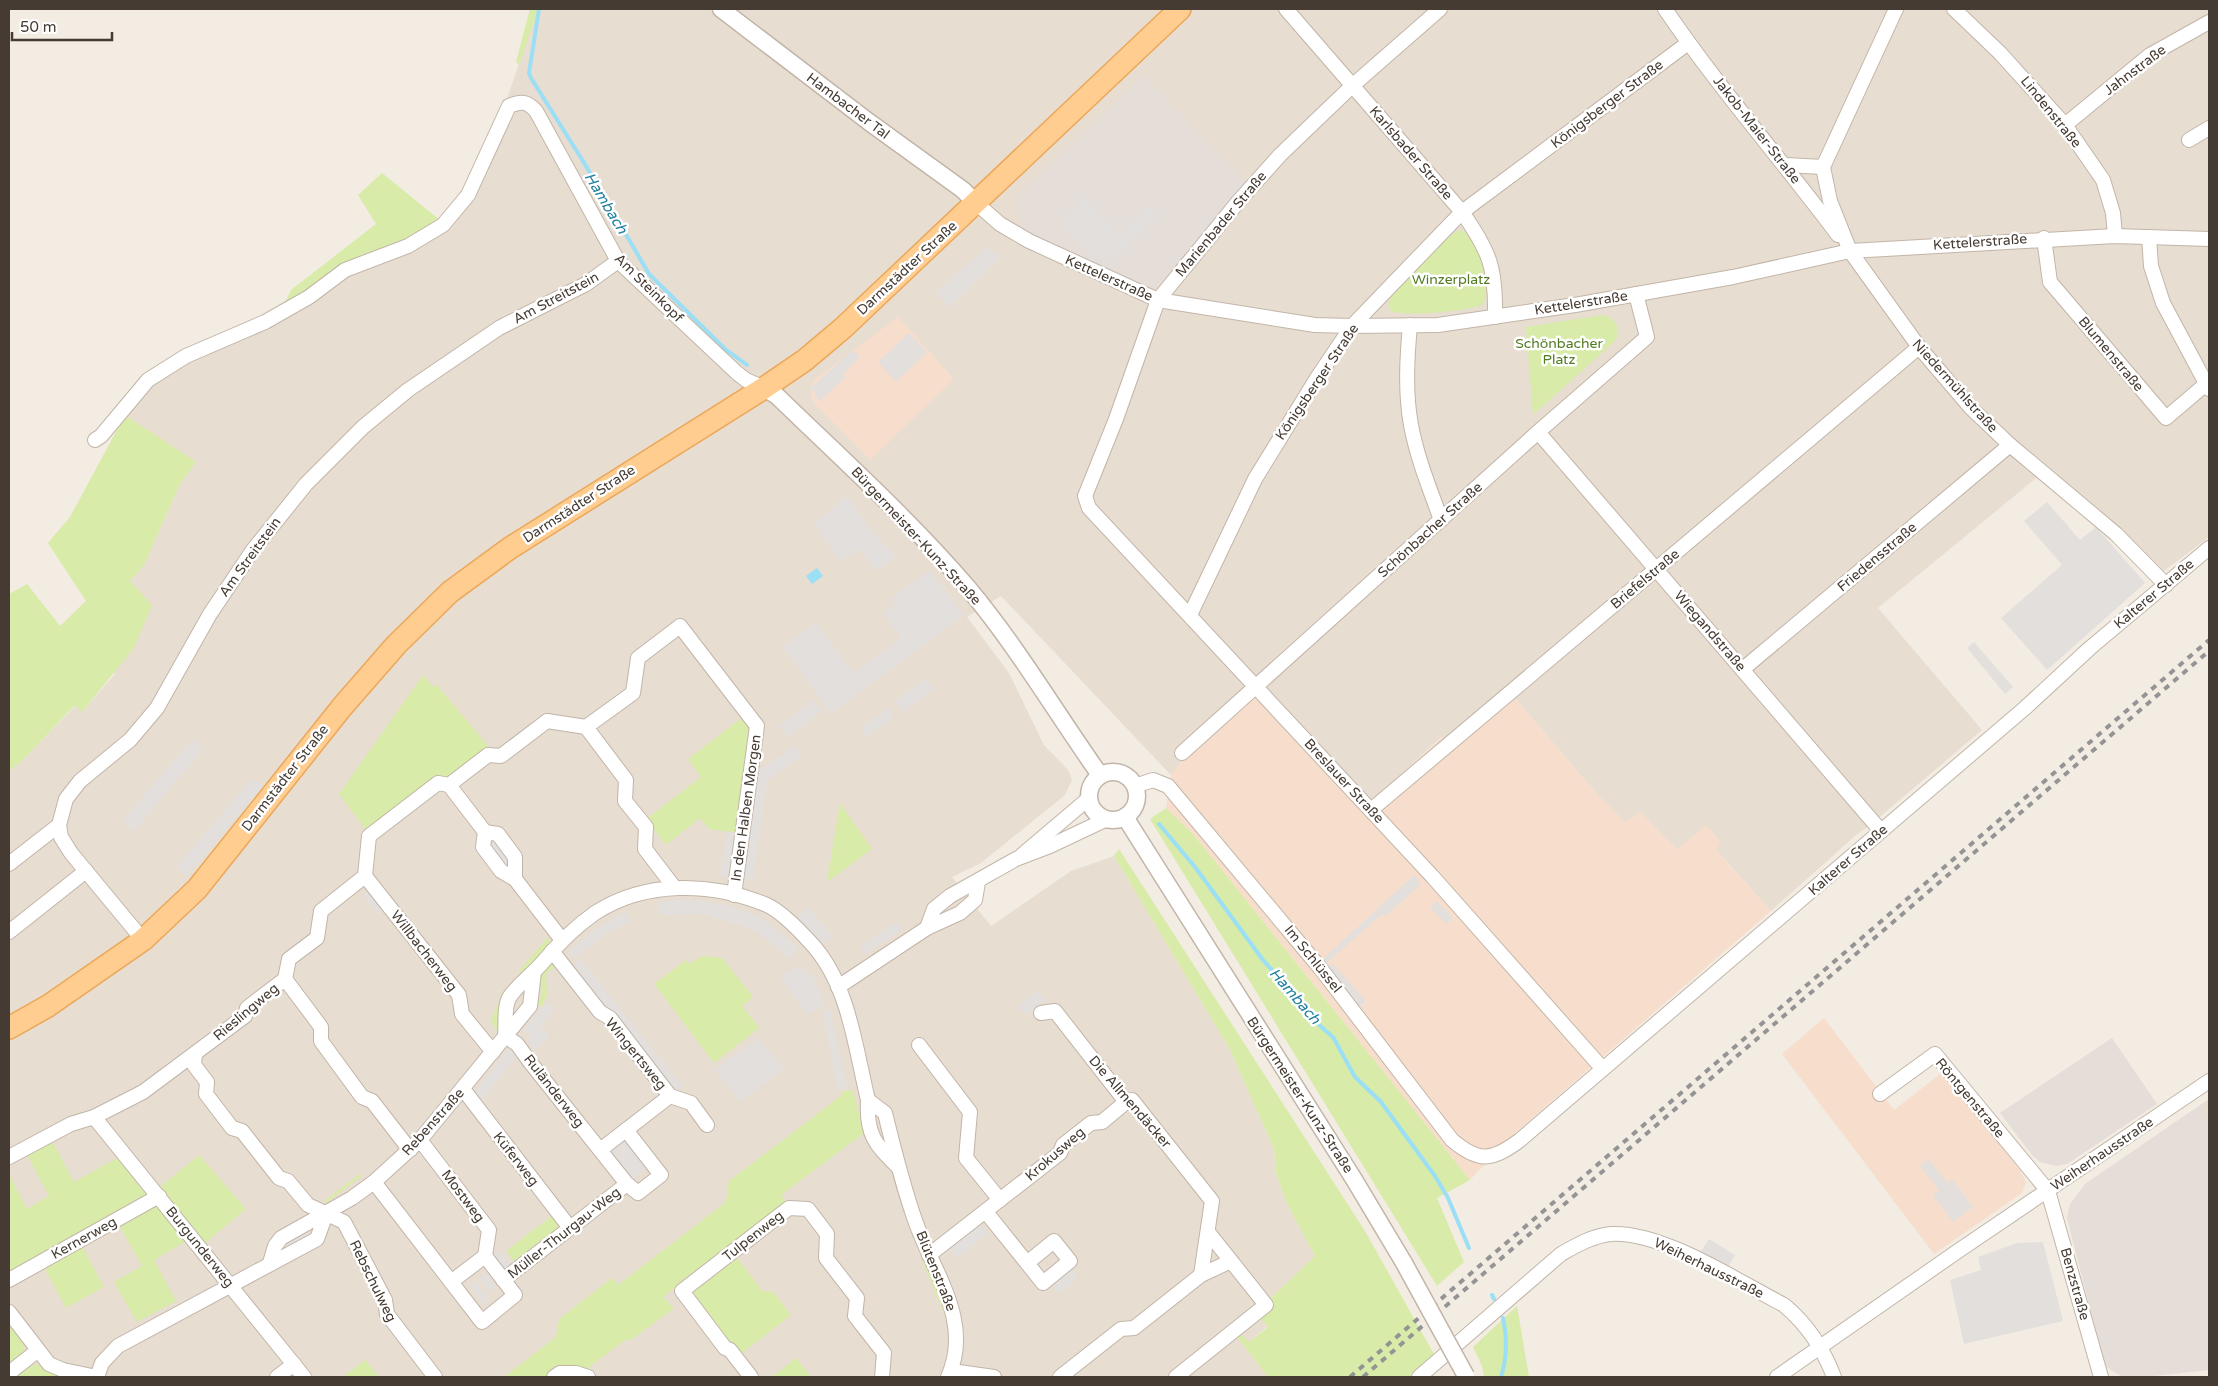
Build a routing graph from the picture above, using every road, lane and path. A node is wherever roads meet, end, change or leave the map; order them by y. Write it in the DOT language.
graph roads {
  1 [pos="722,9"];
  2 [pos="1180,9"];
  3 [pos="1286,9"];
  4 [pos="1440,9"];
  5 [pos="1665,9"];
  6 [pos="1896,9"];
  7 [pos="1954,9"];
  8 [pos="2209,22"];
  9 [pos="1688,43"];
  10 [pos="1352,86"];
  11 [pos="2065,125"];
  12 [pos="2209,128"];
  13 [pos="2189,140"];
  14 [pos="1786,165"];
  15 [pos="1823,167"];
  16 [pos="976,203"];
  17 [pos="1462,212"];
  18 [pos="2115,236"];
  19 [pos="2149,237"];
  20 [pos="2044,238"];
  21 [pos="2209,239"];
  22 [pos="1850,251"];
  23 [pos="618,261"];
  24 [pos="1636,294"];
  25 [pos="1158,300"];
  26 [pos="1495,317"];
  27 [pos="1410,325"];
  28 [pos="1352,326"];
  29 [pos="1919,347"];
  30 [pos="2208,387"];
  31 [pos="764,388"];
  32 [pos="1538,432"];
  33 [pos="94,440"];
  34 [pos="2010,445"];
  35 [pos="1085,496"];
  36 [pos="1441,520"];
  37 [pos="2209,548"];
  38 [pos="1656,569"];
  39 [pos="2166,584"];
  40 [pos="1190,615"];
  41 [pos="1743,669"];
  42 [pos="1256,686"];
  43 [pos="586,727"];
  44 [pos="1182,753"];
  45 [pos="1100,775"];
  46 [pos="450,785"];
  47 [pos="1135,786"];
  48 [pos="1088,799"];
  49 [pos="1371,810"];
  50 [pos="1125,817"];
  51 [pos="1106,820"];
  52 [pos="60,825"];
  53 [pos="485,832"];
  54 [pos="1881,832"];
  55 [pos="1016,859"];
  56 [pos="9,864"];
  57 [pos="86,871"];
  58 [pos="365,876"];
  59 [pos="515,879"];
  60 [pos="978,882"];
  61 [pos="674,887"];
  62 [pos="734,895"];
  63 [pos="927,928"];
  64 [pos="9,932"];
  65 [pos="143,940"];
  66 [pos="562,940"];
  67 [pos="552,951"];
  68 [pos="534,972"];
  69 [pos="286,979"];
  70 [pos="838,987"];
  71 [pos="1041,1013"];
  72 [pos="9,1028"];
  73 [pos="505,1036"];
  74 [pos="919,1045"];
  75 [pos="493,1052"];
  76 [pos="195,1054"];
  77 [pos="1602,1068"];
  78 [pos="2209,1081"];
  79 [pos="463,1089"];
  80 [pos="1880,1094"];
  81 [pos="670,1096"];
  82 [pos="1126,1102"];
  83 [pos="94,1117"];
  84 [pos="707,1125"];
  85 [pos="626,1130"];
  86 [pos="420,1140"];
  87 [pos="410,1150"];
  88 [pos="600,1150"];
  89 [pos="9,1157"];
  90 [pos="1480,1157"];
  91 [pos="374,1182"];
  92 [pos="627,1184"];
  93 [pos="2048,1191"];
  94 [pos="159,1196"];
  95 [pos="1000,1200"];
  96 [pos="986,1212"];
  97 [pos="326,1214"];
  98 [pos="570,1228"];
  99 [pos="1208,1232"];
  100 [pos="929,1255"];
  101 [pos="485,1256"];
  102 [pos="1231,1261"];
  103 [pos="1027,1263"];
  104 [pos="1201,1275"];
  105 [pos="9,1280"];
  106 [pos="503,1280"];
  107 [pos="451,1282"];
  108 [pos="231,1285"];
  109 [pos="9,1312"];
  110 [pos="1820,1345"];
  111 [pos="37,1351"];
  112 [pos="294,1364"];
  113 [pos="9,1372"];
  114 [pos="949,1374"];
  115 [pos="97,1377"];
  116 [pos="278,1377"];
  117 [pos="304,1377"];
  118 [pos="434,1377"];
  119 [pos="554,1377"];
  120 [pos="588,1377"];
  121 [pos="750,1377"];
  122 [pos="882,1377"];
  123 [pos="994,1377"];
  124 [pos="1060,1377"];
  125 [pos="1176,1377"];
  126 [pos="1419,1377"];
  127 [pos="1466,1377"];
  128 [pos="1777,1377"];
  129 [pos="1834,1377"];
  130 [pos="2101,1377"];
  1 -- 16 [label="street, Hambacher Tal"];
  2 -- 16 [label="main road, Darmstädter Straße"];
  3 -- 10 [label="street, Karlsbader Straße"];
  4 -- 10 [label="street, Marienbader Straße"];
  5 -- 9 [label="street, Jakob-Maier-Straße"];
  6 -- 15 [label="street"];
  7 -- 11 [label="street, Lindenstraße"];
  8 -- 11 [label="street, Jahnstraße"];
  9 -- 14 [label="street, Jakob-Maier-Straße"];
  9 -- 17 [label="street, Königsberger Straße"];
  10 -- 17 [label="street, Karlsbader Straße"];
  10 -- 25 [label="street, Marienbader Straße"];
  11 -- 18 [label="street, Lindenstraße"];
  12 -- 13 [label="street"];
  14 -- 15 [label="street"];
  14 -- 22 [label="street, Jakob-Maier-Straße"];
  15 -- 22 [label="street, Niedermühlstraße"];
  16 -- 25 [label="street, Kettelerstraße"];
  16 -- 31 [label="main road, Darmstädter Straße"];
  17 -- 26 [label="street, Karlsbader Straße"];
  17 -- 28 [label="street, Königsberger Straße"];
  18 -- 19 [label="street, Kettelerstraße"];
  18 -- 20 [label="street, Kettelerstraße"];
  19 -- 21 [label="street, Kettelerstraße"];
  19 -- 30 [label="street"];
  20 -- 22 [label="street, Kettelerstraße"];
  20 -- 30 [label="street, Blumenstraße"];
  22 -- 24 [label="street, Kettelerstraße"];
  22 -- 29 [label="street, Niedermühlstraße"];
  23 -- 31 [label="street, Am Steinkopf"];
  23 -- 33 [label="street, Am Steinkopf"];
  23 -- 52 [label="street, Am Streitstein"];
  24 -- 26 [label="street, Kettelerstraße"];
  24 -- 32 [label="street, Schönbacher Straße"];
  25 -- 28 [label="street, Kettelerstraße"];
  25 -- 35 [label="street, Marienbader Straße"];
  26 -- 27 [label="street, Kettelerstraße"];
  27 -- 28 [label="street, Kettelerstraße"];
  27 -- 36 [label="street"];
  28 -- 40 [label="street, Königsberger Straße"];
  29 -- 34 [label="street, Niedermühlstraße"];
  29 -- 38 [label="street, Briefelstraße"];
  31 -- 45 [label="street, Bürgermeister-Kunz-Straße"];
  31 -- 65 [label="main road, Darmstädter Straße"];
  32 -- 36 [label="street, Schönbacher Straße"];
  32 -- 38 [label="street, Wiegandstraße"];
  34 -- 39 [label="street, Niedermühlstraße"];
  34 -- 41 [label="street, Friedensstraße"];
  35 -- 40 [label="street, Breslauer Straße"];
  36 -- 42 [label="street, Schönbacher Straße"];
  37 -- 39 [label="street, Kalterer Straße"];
  38 -- 41 [label="street, Wiegandstraße"];
  38 -- 49 [label="street, Briefelstraße"];
  39 -- 54 [label="street, Kalterer Straße"];
  40 -- 42 [label="street, Breslauer Straße"];
  41 -- 54 [label="street, Wiegandstraße"];
  42 -- 44 [label="street, Schönbacher Straße"];
  42 -- 49 [label="street, Breslauer Straße"];
  43 -- 46 [label="street"];
  43 -- 61 [label="street"];
  43 -- 62 [label="street, In den Halben Morgen"];
  45 -- 47 [label="street"];
  45 -- 48 [label="street"];
  46 -- 53 [label="street"];
  46 -- 58 [label="street"];
  47 -- 50 [label="street"];
  47 -- 90 [label="street, Im Schlüssel"];
  48 -- 51 [label="street"];
  48 -- 55 [label="street"];
  49 -- 77 [label="street, Breslauer Straße"];
  50 -- 51 [label="street"];
  50 -- 127 [label="street, Bürgermeister-Kunz-Straße, bridge"];
  51 -- 55 [label="street"];
  52 -- 56 [label="street"];
  52 -- 57 [label="street"];
  53 -- 59 [label="street"];
  53 -- 59 [label="street"];
  54 -- 77 [label="street, Kalterer Straße"];
  55 -- 60 [label="street"];
  57 -- 64 [label="street"];
  57 -- 65 [label="street"];
  58 -- 69 [label="street, Rieslingweg"];
  58 -- 75 [label="street, Willbacherweg"];
  59 -- 66 [label="street"];
  60 -- 63 [label="street"];
  60 -- 63 [label="street"];
  61 -- 62 [label="street"];
  61 -- 66 [label="street"];
  62 -- 70 [label="street"];
  63 -- 70 [label="street"];
  65 -- 72 [label="main road, Darmstädter Straße"];
  66 -- 67 [label="street"];
  67 -- 68 [label="street"];
  67 -- 81 [label="street, Wingertsweg"];
  68 -- 73 [label="street, Rebenstraße"];
  68 -- 73 [label="street"];
  69 -- 76 [label="street, Rieslingweg"];
  69 -- 87 [label="street"];
  70 -- 100 [label="street, Blütenstraße"];
  71 -- 82 [label="street, Die Allmendäcker"];
  73 -- 75 [label="street, Rebenstraße"];
  73 -- 88 [label="street, Ruländerweg"];
  74 -- 95 [label="street"];
  75 -- 79 [label="street, Rebenstraße"];
  76 -- 83 [label="street, Rieslingweg"];
  76 -- 97 [label="street, Rebschulweg"];
  77 -- 90 [label="street, Kalterer Straße"];
  78 -- 93 [label="street, Weiherhausstraße"];
  79 -- 86 [label="street, Rebenstraße"];
  79 -- 98 [label="street, Küferweg"];
  80 -- 93 [label="street, Röntgenstraße"];
  81 -- 84 [label="street, Wingertsweg"];
  81 -- 85 [label="street"];
  82 -- 95 [label="street, Krokusweg"];
  82 -- 99 [label="street, Die Allmendäcker"];
  83 -- 89 [label="street, Rieslingweg"];
  83 -- 94 [label="street, Burgunderweg"];
  85 -- 88 [label="street"];
  85 -- 92 [label="street"];
  86 -- 87 [label="street, Rebenstraße"];
  86 -- 101 [label="street, Mostweg"];
  87 -- 91 [label="street, Rebenstraße"];
  88 -- 92 [label="street, Ruländerweg"];
  91 -- 97 [label="street, Rebenstraße"];
  91 -- 107 [label="street"];
  92 -- 98 [label="street, Müller-Thurgau-Weg"];
  93 -- 110 [label="street, Weiherhausstraße"];
  93 -- 130 [label="street, Benzstraße"];
  94 -- 105 [label="street, Kernerweg"];
  94 -- 108 [label="street, Burgunderweg"];
  95 -- 96 [label="street, Krokusweg"];
  96 -- 100 [label="street, Krokusweg"];
  96 -- 103 [label="street"];
  97 -- 108 [label="street, Rebenstraße"];
  97 -- 118 [label="street, Rebschulweg"];
  98 -- 106 [label="street, Müller-Thurgau-Weg"];
  99 -- 102 [label="street"];
  99 -- 104 [label="street"];
  100 -- 114 [label="street, Blütenstraße"];
  101 -- 106 [label="street"];
  101 -- 107 [label="street"];
  102 -- 104 [label="street"];
  102 -- 125 [label="street"];
  104 -- 124 [label="street"];
  106 -- 107 [label="street, Müller-Thurgau-Weg"];
  108 -- 112 [label="street, Burgunderweg"];
  108 -- 115 [label="street, Rebenstraße"];
  109 -- 111 [label="street"];
  110 -- 126 [label="street, Weiherhausstraße"];
  110 -- 128 [label="street, Weiherhausstraße"];
  110 -- 129 [label="street"];
  111 -- 113 [label="street"];
  111 -- 115 [label="street"];
  112 -- 116 [label="street"];
  112 -- 117 [label="street, Burgunderweg"];
  114 -- 123 [label="street"];
  119 -- 120 [label="street"];
  121 -- 122 [label="street, Tulpenweg"];
}
